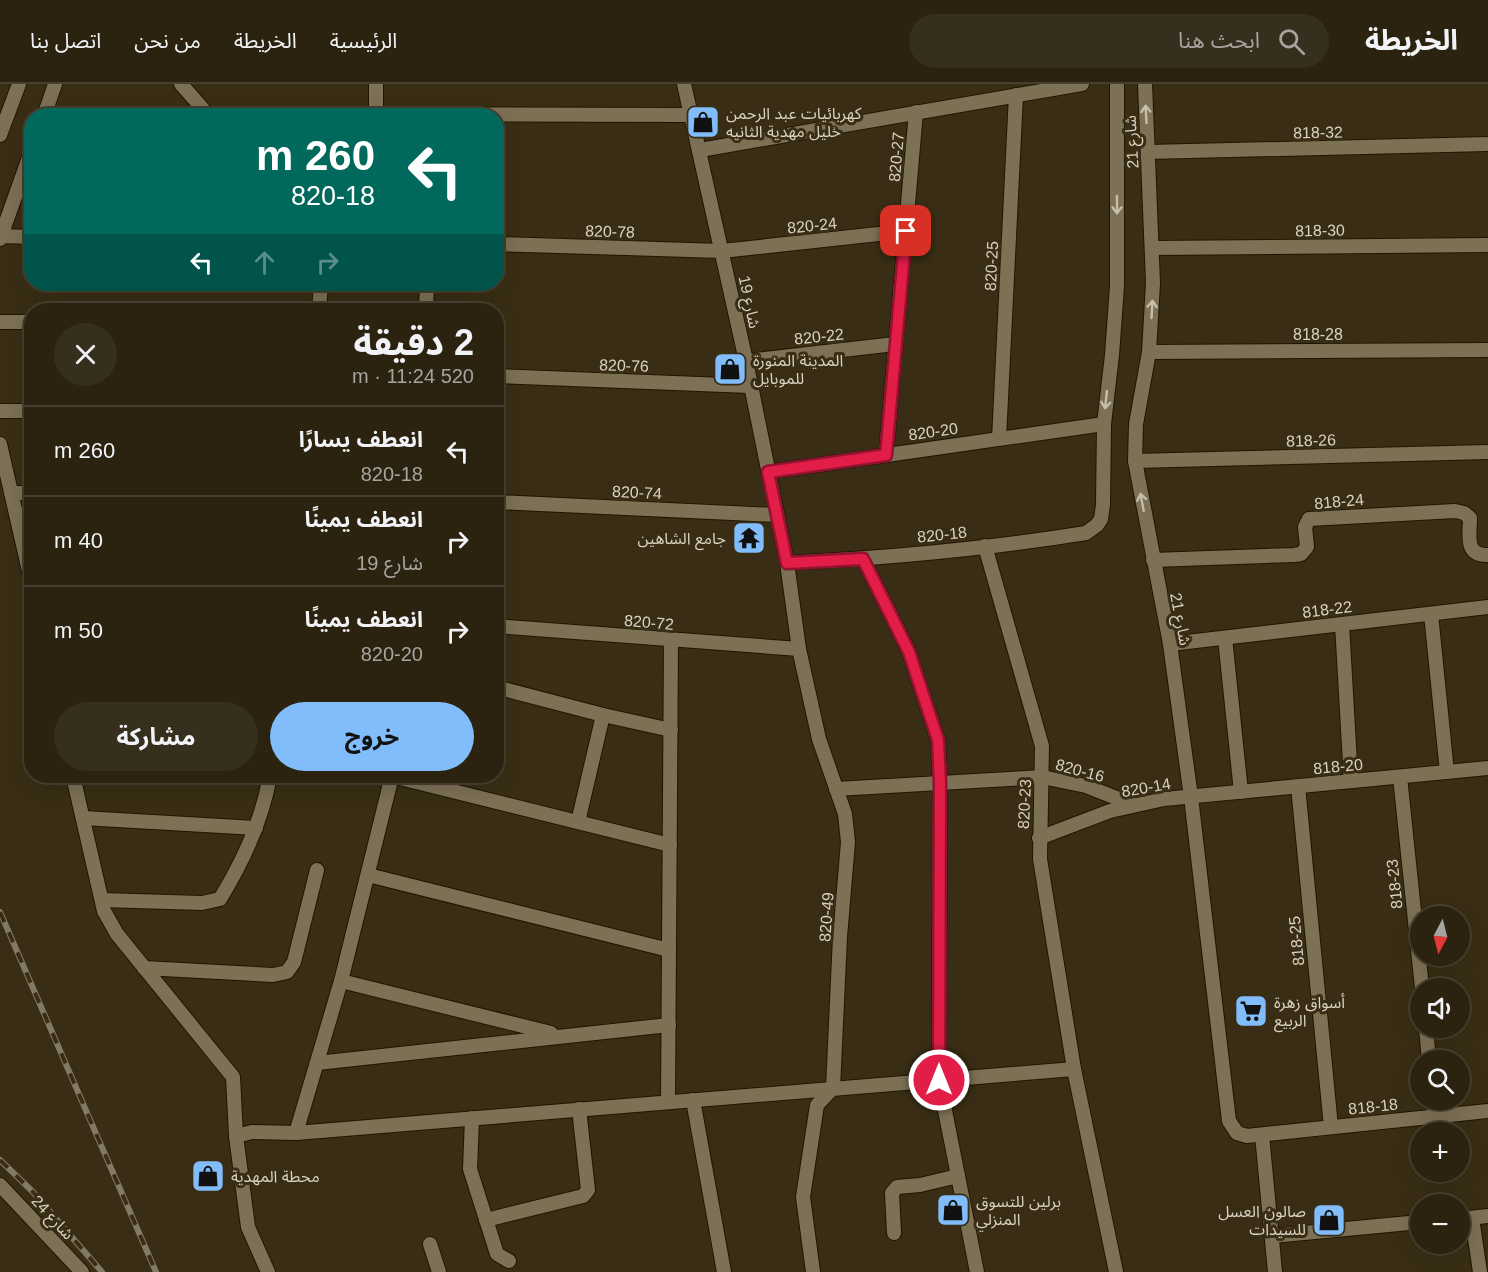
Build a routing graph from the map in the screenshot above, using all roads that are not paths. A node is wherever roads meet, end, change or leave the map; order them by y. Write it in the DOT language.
graph roads {
  1 [pos="19,84"];
  2 [pos="55,84"];
  3 [pos="182,84"];
  4 [pos="376,84"];
  5 [pos="684,84"];
  6 [pos="1082,84"];
  7 [pos="1117,84"];
  8 [pos="1145,84"];
  9 [pos="1016,95"];
  10 [pos="47,108"];
  11 [pos="203,108"];
  12 [pos="376,108"];
  13 [pos="916,112"];
  14 [pos="504,115"];
  15 [pos="690,115"];
  16 [pos="0,135"];
  17 [pos="1488,144"];
  18 [pos="700,150"];
  19 [pos="1148,152"];
  20 [pos="24,170"];
  21 [pos="906,231"];
  22 [pos="0,237"];
  23 [pos="24,237"];
  24 [pos="504,244"];
  25 [pos="1488,245"];
  26 [pos="1152,248"];
  27 [pos="722,251"];
  28 [pos="0,322"];
  29 [pos="24,322"];
  30 [pos="895,344"];
  31 [pos="1488,350"];
  32 [pos="1149,352"];
  33 [pos="746,361"];
  34 [pos="504,376"];
  35 [pos="750,386"];
  36 [pos="0,411"];
  37 [pos="24,411"];
  38 [pos="1104,424"];
  39 [pos="999,438"];
  40 [pos="0,444"];
  41 [pos="1488,452"];
  42 [pos="886,455"];
  43 [pos="1135,461"];
  44 [pos="768,472"];
  45 [pos="11,492"];
  46 [pos="24,493"];
  47 [pos="504,502"];
  48 [pos="776,515"];
  49 [pos="1097,525"];
  50 [pos="985,546"];
  51 [pos="24,548"];
  52 [pos="1488,555"];
  53 [pos="863,559"];
  54 [pos="1153,560"];
  55 [pos="787,563"];
  56 [pos="1488,607"];
  57 [pos="1431,614"];
  58 [pos="1342,624"];
  59 [pos="504,627"];
  60 [pos="1225,638"];
  61 [pos="671,640"];
  62 [pos="1170,644"];
  63 [pos="799,649"];
  64 [pos="504,689"];
  65 [pos="603,715"];
  66 [pos="671,730"];
  67 [pos="1488,768"];
  68 [pos="1447,772"];
  69 [pos="1042,777"];
  70 [pos="1400,777"];
  71 [pos="1351,782"];
  72 [pos="75,783"];
  73 [pos="269,783"];
  74 [pos="390,783"];
  75 [pos="420,783"];
  76 [pos="940,783"];
  77 [pos="1298,786"];
  78 [pos="836,789"];
  79 [pos="1241,792"];
  80 [pos="1191,797"];
  81 [pos="1134,805"];
  82 [pos="83,818"];
  83 [pos="578,822"];
  84 [pos="255,828"];
  85 [pos="1039,838"];
  86 [pos="670,845"];
  87 [pos="317,870"];
  88 [pos="368,875"];
  89 [pos="102,900"];
  90 [pos="669,950"];
  91 [pos="144,968"];
  92 [pos="1421,978"];
  93 [pos="341,981"];
  94 [pos="669,1025"];
  95 [pos="562,1035"];
  96 [pos="317,1063"];
  97 [pos="1074,1069"];
  98 [pos="939,1080"];
  99 [pos="833,1088"];
  100 [pos="693,1100"];
  101 [pos="668,1102"];
  102 [pos="579,1109"];
  103 [pos="1434,1110"];
  104 [pos="1488,1111"];
  105 [pos="1435,1116"];
  106 [pos="472,1118"];
  107 [pos="1331,1127"];
  108 [pos="296,1133"];
  109 [pos="1262,1135"];
  110 [pos="236,1136"];
  111 [pos="958,1176"];
  112 [pos="1,1187"];
  113 [pos="1488,1216"];
  114 [pos="1470,1218"];
  115 [pos="486,1220"];
  116 [pos="1410,1223"];
  117 [pos="894,1233"];
  118 [pos="1470,1235"];
  119 [pos="1272,1236"];
  120 [pos="430,1244"];
  121 [pos="509,1262"];
  122 [pos="76,1270"];
  123 [pos="267,1272"];
  124 [pos="439,1272"];
  125 [pos="724,1272"];
  126 [pos="813,1272"];
  127 [pos="977,1272"];
  128 [pos="1116,1272"];
  129 [pos="1275,1272"];
  130 [pos="1479,1272"];
  1 -- 16 [label="street"];
  2 -- 10 [label="street"];
  3 -- 11 [label="street"];
  4 -- 12 [label="street"];
  5 -- 15 [label="street, شارع 19"];
  6 -- 9 [label="street"];
  7 -- 38 [label="street, شارع 21, one-way"];
  19 -- 8 [label="street, شارع 21, one-way"];
  9 -- 13 [label="street"];
  9 -- 39 [label="street, 820-25"];
  13 -- 18 [label="street"];
  13 -- 21 [label="street, 820-27"];
  14 -- 15 [label="street"];
  15 -- 18 [label="street, شارع 19"];
  17 -- 19 [label="street, 818-32"];
  18 -- 27 [label="street, شارع 19"];
  19 -- 26 [label="street, شارع 21"];
  20 -- 22 [label="street"];
  21 -- 27 [label="street, 820-24"];
  21 -- 30 [label="street, 820-27"];
  22 -- 23 [label="street"];
  24 -- 27 [label="street, 820-78"];
  25 -- 26 [label="street, 818-30"];
  32 -- 26 [label="street, شارع 21, one-way"];
  27 -- 33 [label="street, شارع 19"];
  28 -- 29 [label="street"];
  30 -- 33 [label="street, 820-22"];
  30 -- 42 [label="street, 820-27"];
  31 -- 32 [label="street, 818-28"];
  32 -- 43 [label="street, شارع 21"];
  33 -- 35 [label="street, شارع 19"];
  34 -- 35 [label="street, 820-76"];
  35 -- 44 [label="street, شارع 19"];
  36 -- 37 [label="street"];
  38 -- 39 [label="street, 820-20"];
  38 -- 49 [label="street, شارع 21"];
  39 -- 42 [label="street, 820-20"];
  40 -- 45 [label="street"];
  41 -- 43 [label="street, 818-26"];
  42 -- 44 [label="street, 820-20"];
  54 -- 43 [label="street, شارع 21, one-way"];
  44 -- 48 [label="street, شارع 19"];
  45 -- 46 [label="street"];
  45 -- 51 [label="street"];
  47 -- 48 [label="street, 820-74"];
  48 -- 55 [label="street, شارع 19"];
  49 -- 50 [label="street, 820-18"];
  50 -- 53 [label="street, 820-18"];
  50 -- 69 [label="street, 820-23"];
  52 -- 54 [label="street, 818-24"];
  53 -- 55 [label="street, 820-18"];
  53 -- 76 [label="street"];
  54 -- 62 [label="street, شارع 21"];
  55 -- 63 [label="street, 820-49"];
  56 -- 57 [label="street, 818-22"];
  57 -- 58 [label="street, 818-22"];
  57 -- 68 [label="street"];
  58 -- 60 [label="street, 818-22"];
  58 -- 71 [label="street"];
  59 -- 61 [label="street, 820-72"];
  60 -- 62 [label="street, 818-22"];
  60 -- 79 [label="street"];
  61 -- 63 [label="street, 820-72"];
  61 -- 66 [label="street"];
  62 -- 80 [label="street, شارع 21"];
  63 -- 78 [label="street, 820-49"];
  64 -- 65 [label="street"];
  65 -- 66 [label="street"];
  65 -- 83 [label="street"];
  66 -- 86 [label="street"];
  67 -- 68 [label="street, 818-20"];
  68 -- 70 [label="street, 818-20"];
  69 -- 76 [label="street, 820-16"];
  69 -- 81 [label="street, 820-16"];
  69 -- 85 [label="street, 820-23"];
  70 -- 71 [label="street, 818-20"];
  70 -- 92 [label="street, 818-23"];
  71 -- 77 [label="street, 818-20"];
  72 -- 82 [label="street"];
  73 -- 84 [label="street"];
  74 -- 88 [label="street"];
  75 -- 83 [label="street"];
  76 -- 78 [label="street, 820-16"];
  76 -- 98 [label="street"];
  77 -- 79 [label="street, 818-20"];
  77 -- 107 [label="street, 818-25"];
  78 -- 99 [label="street, 820-49"];
  79 -- 80 [label="street, 818-20"];
  80 -- 81 [label="street, 820-14"];
  80 -- 109 [label="street, شارع 21"];
  81 -- 85 [label="street, 820-14"];
  82 -- 84 [label="street"];
  82 -- 89 [label="street"];
  83 -- 86 [label="street"];
  84 -- 89 [label="street"];
  85 -- 97 [label="street, 820-23"];
  86 -- 90 [label="street"];
  87 -- 91 [label="street"];
  88 -- 90 [label="street"];
  88 -- 93 [label="street"];
  89 -- 91 [label="street"];
  90 -- 94 [label="street"];
  91 -- 110 [label="street"];
  93 -- 95 [label="street"];
  93 -- 96 [label="street"];
  94 -- 95 [label="street"];
  94 -- 101 [label="street"];
  95 -- 96 [label="street"];
  96 -- 108 [label="street"];
  97 -- 98 [label="street"];
  97 -- 128 [label="street, 820-23"];
  98 -- 99 [label="street"];
  98 -- 111 [label="street"];
  99 -- 100 [label="street"];
  99 -- 126 [label="street"];
  100 -- 101 [label="street"];
  100 -- 125 [label="street"];
  101 -- 102 [label="street"];
  102 -- 106 [label="street"];
  102 -- 115 [label="street"];
  103 -- 105 [label="street"];
  104 -- 105 [label="street, 818-18"];
  105 -- 107 [label="street, 818-18"];
  106 -- 108 [label="street"];
  106 -- 115 [label="street"];
  107 -- 109 [label="street, 818-18"];
  108 -- 110 [label="street"];
  109 -- 119 [label="street"];
  110 -- 123 [label="street"];
  111 -- 117 [label="street"];
  111 -- 127 [label="street"];
  112 -- 122 [label="street, شارع 24"];
  113 -- 114 [label="street"];
  115 -- 121 [label="street"];
  116 -- 119 [label="street"];
  118 -- 130 [label="street"];
  119 -- 129 [label="street"];
  120 -- 124 [label="street"];
}
